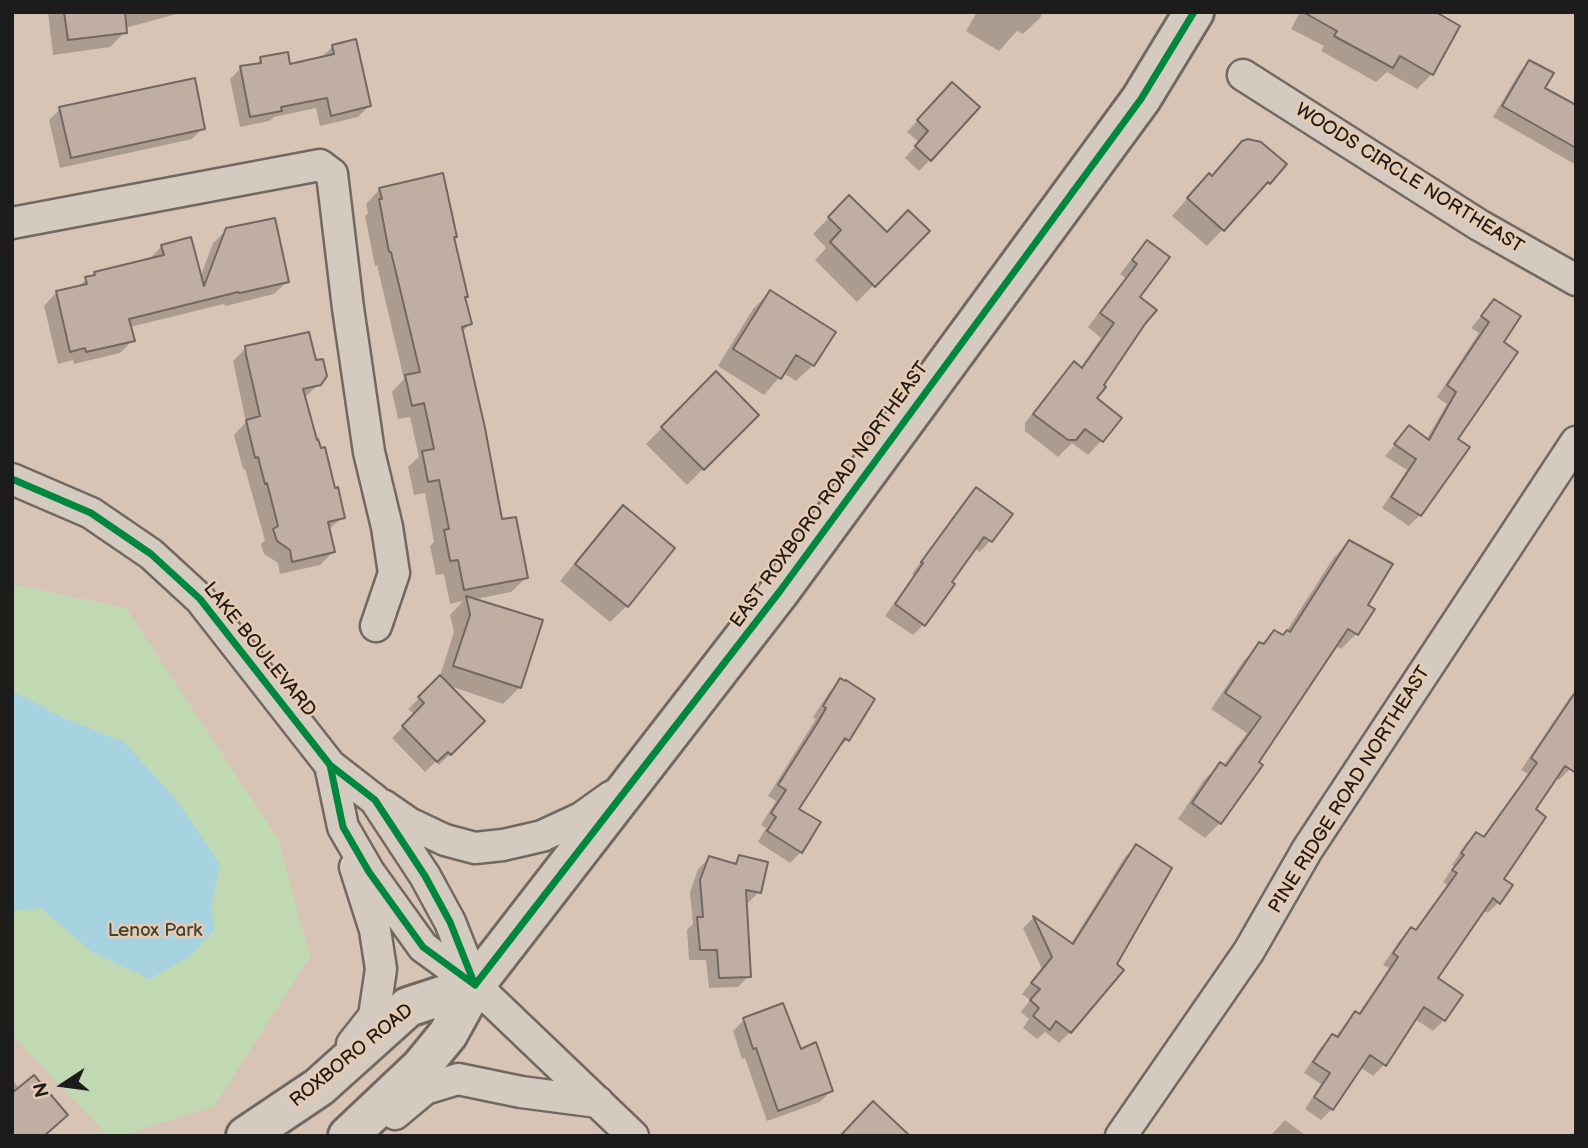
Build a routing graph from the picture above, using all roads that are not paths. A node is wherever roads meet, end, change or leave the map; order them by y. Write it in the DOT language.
graph roads {
  1 [pos="1194,12"];
  2 [pos="1243,75"];
  3 [pos="12,223"];
  4 [pos="1576,280"];
  5 [pos="1576,442"];
  6 [pos="12,479"];
  7 [pos="376,626"];
  8 [pos="330,765"];
  9 [pos="632,781"];
  10 [pos="376,800"];
  11 [pos="343,827"];
  12 [pos="475,985"];
  13 [pos="319,1087"];
  14 [pos="598,1102"];
  15 [pos="350,1134"];
  16 [pos="246,1136"];
  17 [pos="633,1136"];
  18 [pos="1121,1136"];
  1 -- 9 [label="main road, EAST ROXBORO ROAD NORTHEAST"];
  2 -- 4 [label="street, WOODS CIRCLE NORTHEAST"];
  3 -- 7 [label="street"];
  5 -- 18 [label="street, PINE RIDGE ROAD NORTHEAST"];
  6 -- 8 [label="street, LAKE BOULEVARD"];
  8 -- 10 [label="street, LAKE BOULEVARD"];
  8 -- 11 [label="street, LAKE BOULEVARD"];
  9 -- 10 [label="street, LAKE BOULEVARD"];
  9 -- 12 [label="main road, EAST ROXBORO ROAD NORTHEAST"];
  10 -- 12 [label="street, LAKE BOULEVARD"];
  11 -- 12 [label="street, LAKE BOULEVARD"];
  11 -- 13 [label="street, LAKE BOULEVARD"];
  12 -- 13 [label="main road, ROXBORO ROAD"];
  12 -- 14 [label="street"];
  12 -- 15 [label="main road"];
  13 -- 16 [label="main road, ROXBORO ROAD"];
  14 -- 15 [label="street"];
  14 -- 17 [label="street"];
}
